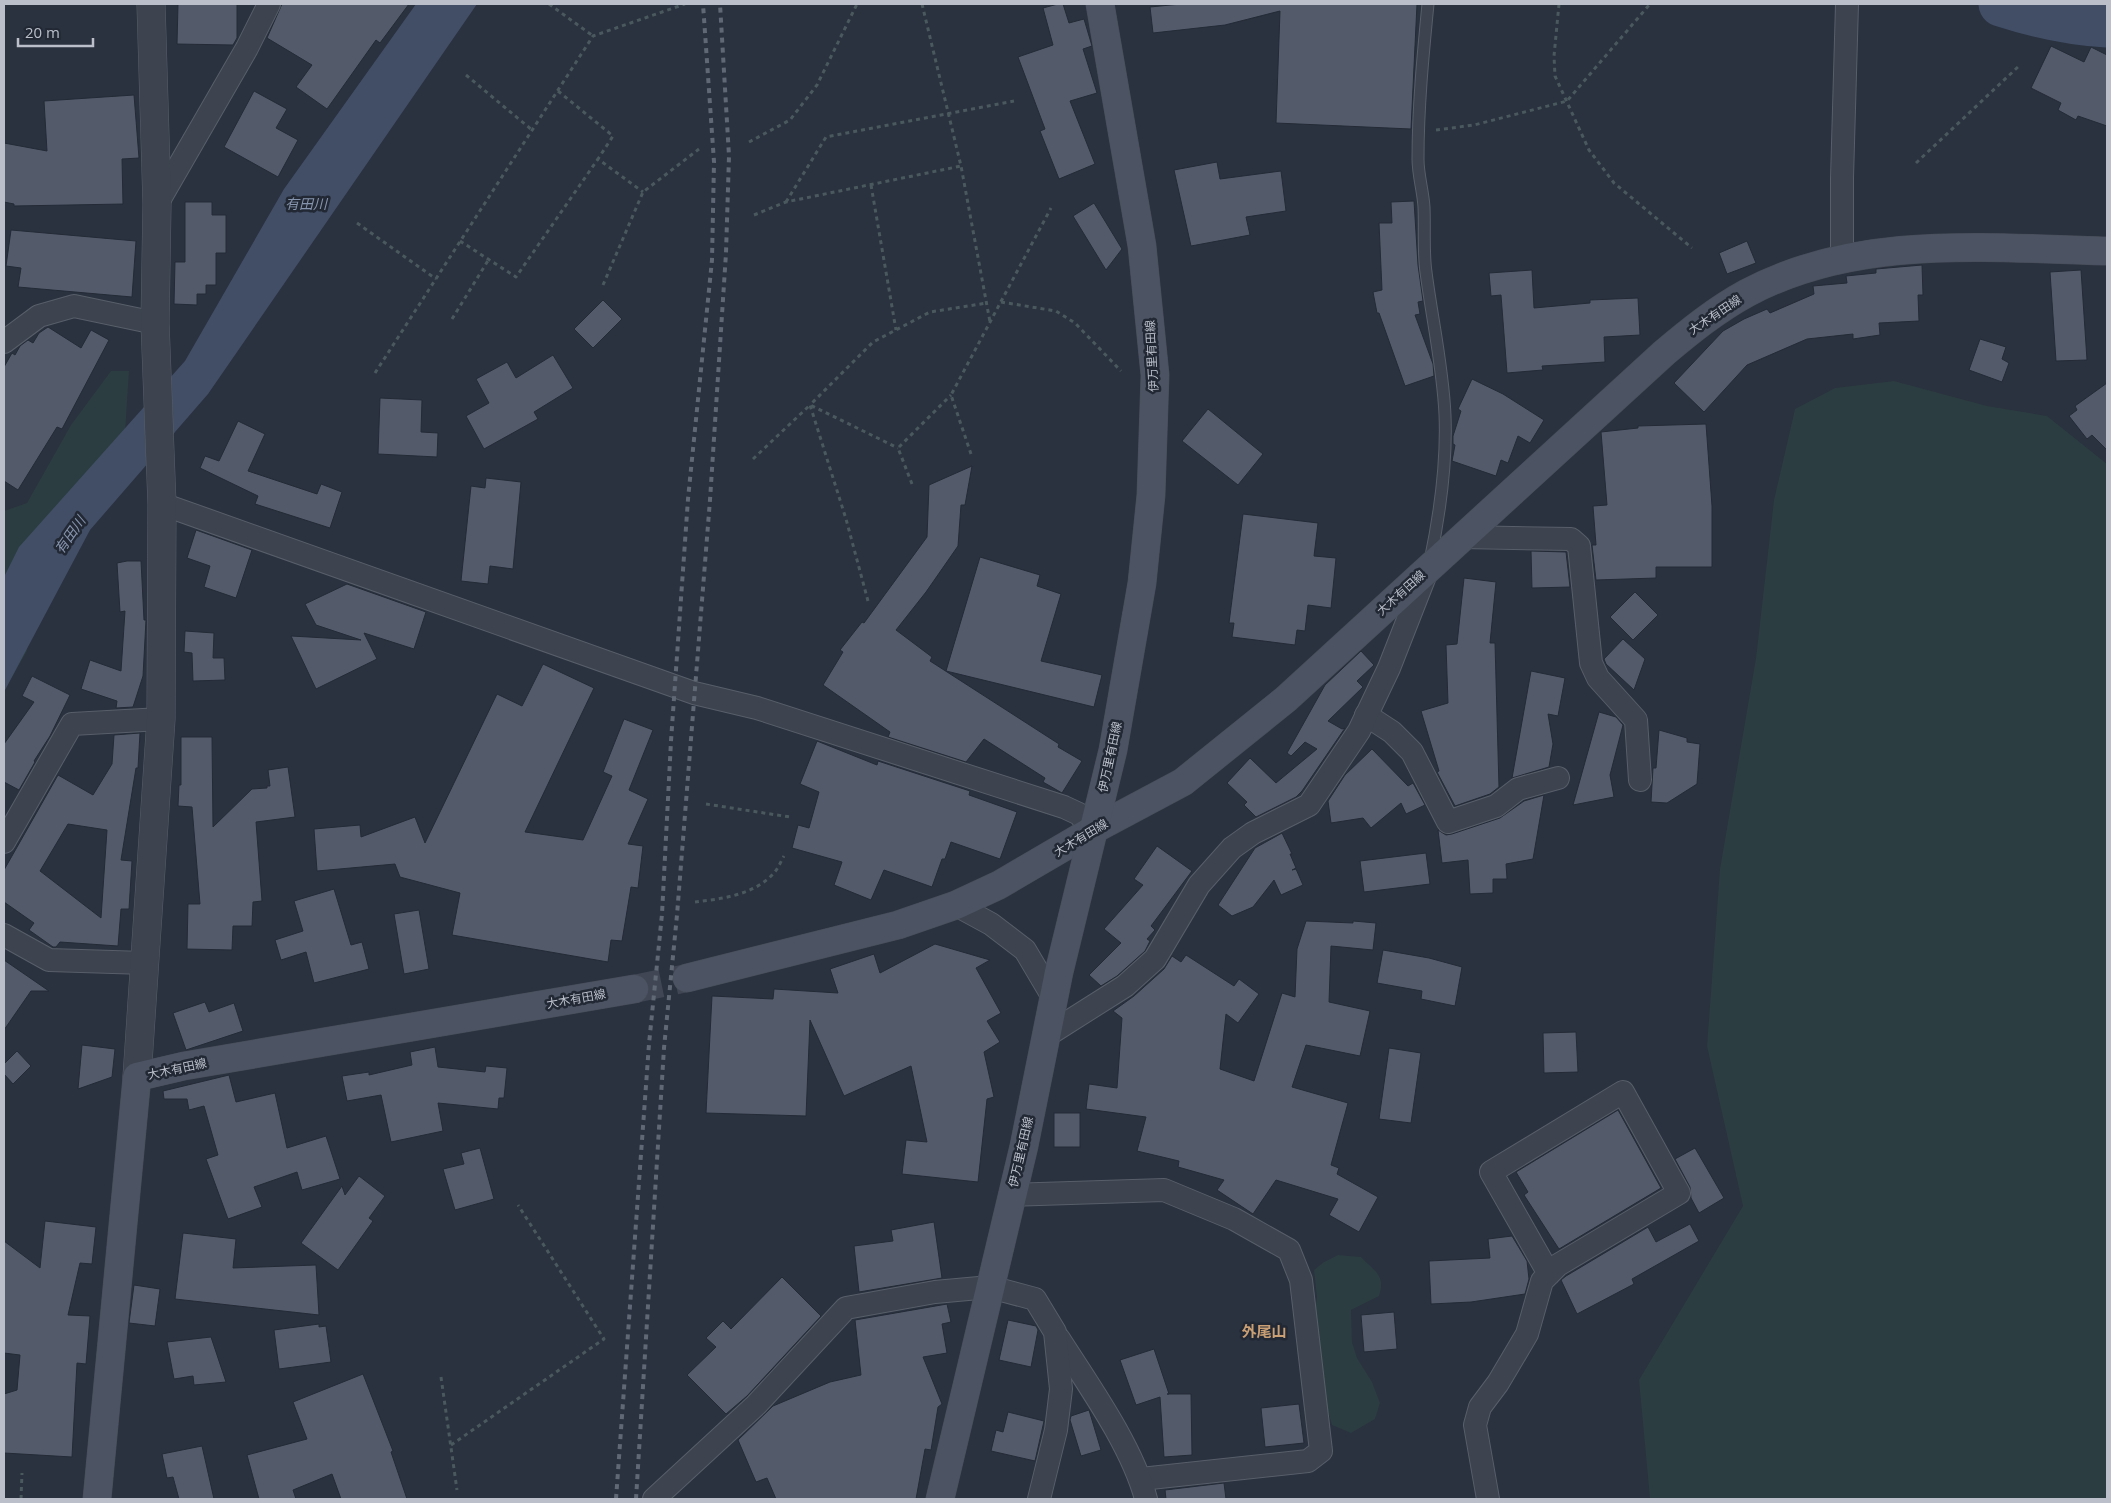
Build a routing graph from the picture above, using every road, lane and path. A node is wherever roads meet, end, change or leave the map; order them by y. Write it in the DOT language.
graph roads {
  1 [pos="151,4"];
  2 [pos="269,4"];
  3 [pos="549,4"];
  4 [pos="685,4"];
  5 [pos="856,4"];
  6 [pos="922,4"];
  7 [pos="1100,4"];
  8 [pos="1428,4"];
  9 [pos="1559,4"];
  10 [pos="1650,4"];
  11 [pos="1847,4"];
  12 [pos="593,36"];
  13 [pos="2020,65"];
  14 [pos="466,75"];
  15 [pos="558,91"];
  16 [pos="1567,101"];
  17 [pos="1014,102"];
  18 [pos="949,114"];
  19 [pos="532,130"];
  20 [pos="1430,131"];
  21 [pos="749,142"];
  22 [pos="699,148"];
  23 [pos="598,159"];
  24 [pos="1916,163"];
  25 [pos="961,166"];
  26 [pos="871,185"];
  27 [pos="643,192"];
  28 [pos="786,202"];
  29 [pos="157,204"];
  30 [pos="1051,208"];
  31 [pos="754,215"];
  32 [pos="357,223"];
  33 [pos="460,241"];
  34 [pos="1692,248"];
  35 [pos="2107,251"];
  36 [pos="1842,258"];
  37 [pos="489,259"];
  38 [pos="436,279"];
  39 [pos="604,284"];
  40 [pos="1001,302"];
  41 [pos="987,303"];
  42 [pos="452,319"];
  43 [pos="990,322"];
  44 [pos="156,323"];
  45 [pos="896,330"];
  46 [pos="4,342"];
  47 [pos="1121,372"];
  48 [pos="375,373"];
  49 [pos="951,396"];
  50 [pos="810,405"];
  51 [pos="898,448"];
  52 [pos="971,454"];
  53 [pos="753,459"];
  54 [pos="912,484"];
  55 [pos="162,504"];
  56 [pos="1461,537"];
  57 [pos="1428,567"];
  58 [pos="868,602"];
  59 [pos="1366,715"];
  60 [pos="161,719"];
  61 [pos="1558,778"];
  62 [pos="1640,780"];
  63 [pos="706,804"];
  64 [pos="790,817"];
  65 [pos="1093,830"];
  66 [pos="4,842"];
  67 [pos="784,856"];
  68 [pos="695,902"];
  69 [pos="956,905"];
  70 [pos="4,935"];
  71 [pos="145,963"];
  72 [pos="687,978"];
  73 [pos="634,989"];
  74 [pos="1054,999"];
  75 [pos="1046,1036"];
  76 [pos="138,1077"];
  77 [pos="1012,1195"];
  78 [pos="518,1205"];
  79 [pos="1548,1274"];
  80 [pos="990,1287"];
  81 [pos="1055,1332"];
  82 [pos="441,1376"];
  83 [pos="451,1445"];
  84 [pos="22,1473"];
  85 [pos="1143,1489"];
  86 [pos="457,1490"];
  87 [pos="21,1499"];
  88 [pos="97,1499"];
  89 [pos="654,1499"];
  90 [pos="940,1499"];
  91 [pos="1039,1499"];
  92 [pos="1488,1499"];
  1 -- 29 [label="street"];
  2 -- 29 [label="street"];
  3 -- 12 [label="path"];
  4 -- 12 [label="path"];
  5 -- 21 [label="path"];
  6 -- 18 [label="path"];
  7 -- 65 [label="main road, 伊万里有田線"];
  8 -- 57 [label="lane"];
  9 -- 16 [label="path"];
  10 -- 16 [label="path"];
  11 -- 36 [label="street"];
  12 -- 15 [label="path"];
  13 -- 24 [label="path"];
  14 -- 19 [label="path"];
  15 -- 19 [label="path"];
  15 -- 23 [label="path"];
  16 -- 20 [label="path"];
  16 -- 34 [label="path"];
  17 -- 18 [label="path"];
  18 -- 25 [label="path"];
  18 -- 28 [label="path"];
  19 -- 33 [label="path"];
  22 -- 27 [label="path"];
  23 -- 27 [label="path"];
  23 -- 37 [label="path"];
  25 -- 26 [label="path"];
  25 -- 41 [label="path"];
  26 -- 28 [label="path"];
  26 -- 45 [label="path"];
  27 -- 39 [label="path"];
  28 -- 31 [label="path"];
  29 -- 44 [label="street"];
  30 -- 40 [label="path"];
  32 -- 38 [label="path"];
  33 -- 37 [label="path"];
  33 -- 38 [label="path"];
  35 -- 36 [label="main road, 大木有田線"];
  36 -- 56 [label="main road, 大木有田線"];
  37 -- 42 [label="path"];
  38 -- 48 [label="path"];
  40 -- 43 [label="path"];
  40 -- 47 [label="path"];
  41 -- 43 [label="path"];
  41 -- 45 [label="path"];
  43 -- 49 [label="path"];
  44 -- 46 [label="street"];
  44 -- 55 [label="street"];
  45 -- 50 [label="path"];
  49 -- 51 [label="path"];
  49 -- 52 [label="path"];
  50 -- 51 [label="path"];
  50 -- 53 [label="path"];
  50 -- 58 [label="path"];
  51 -- 54 [label="path"];
  55 -- 60 [label="street"];
  55 -- 65 [label="street"];
  56 -- 57 [label="main road, 大木有田線"];
  56 -- 62 [label="street"];
  57 -- 59 [label="street"];
  57 -- 65 [label="main road, 大木有田線"];
  59 -- 61 [label="street"];
  59 -- 75 [label="street"];
  60 -- 66 [label="street"];
  60 -- 71 [label="street"];
  63 -- 64 [label="path"];
  65 -- 69 [label="main road, 大木有田線"];
  65 -- 74 [label="main road, 伊万里有田線"];
  67 -- 68 [label="path"];
  69 -- 72 [label="main road, 大木有田線"];
  69 -- 74 [label="street"];
  70 -- 71 [label="street"];
  71 -- 76 [label="street"];
  73 -- 76 [label="main road, 大木有田線"];
  74 -- 75 [label="main road, 伊万里有田線"];
  75 -- 77 [label="main road, 伊万里有田線"];
  76 -- 88 [label="main road, 大木有田線"];
  77 -- 80 [label="main road, 伊万里有田線"];
  77 -- 85 [label="street"];
  78 -- 83 [label="path"];
  79 -- 79 [label="street"];
  79 -- 92 [label="street"];
  80 -- 81 [label="street"];
  80 -- 89 [label="street"];
  80 -- 90 [label="main road, 伊万里有田線"];
  81 -- 85 [label="street"];
  81 -- 91 [label="street"];
  82 -- 83 [label="path"];
  83 -- 86 [label="path"];
  84 -- 87 [label="path"];
}
